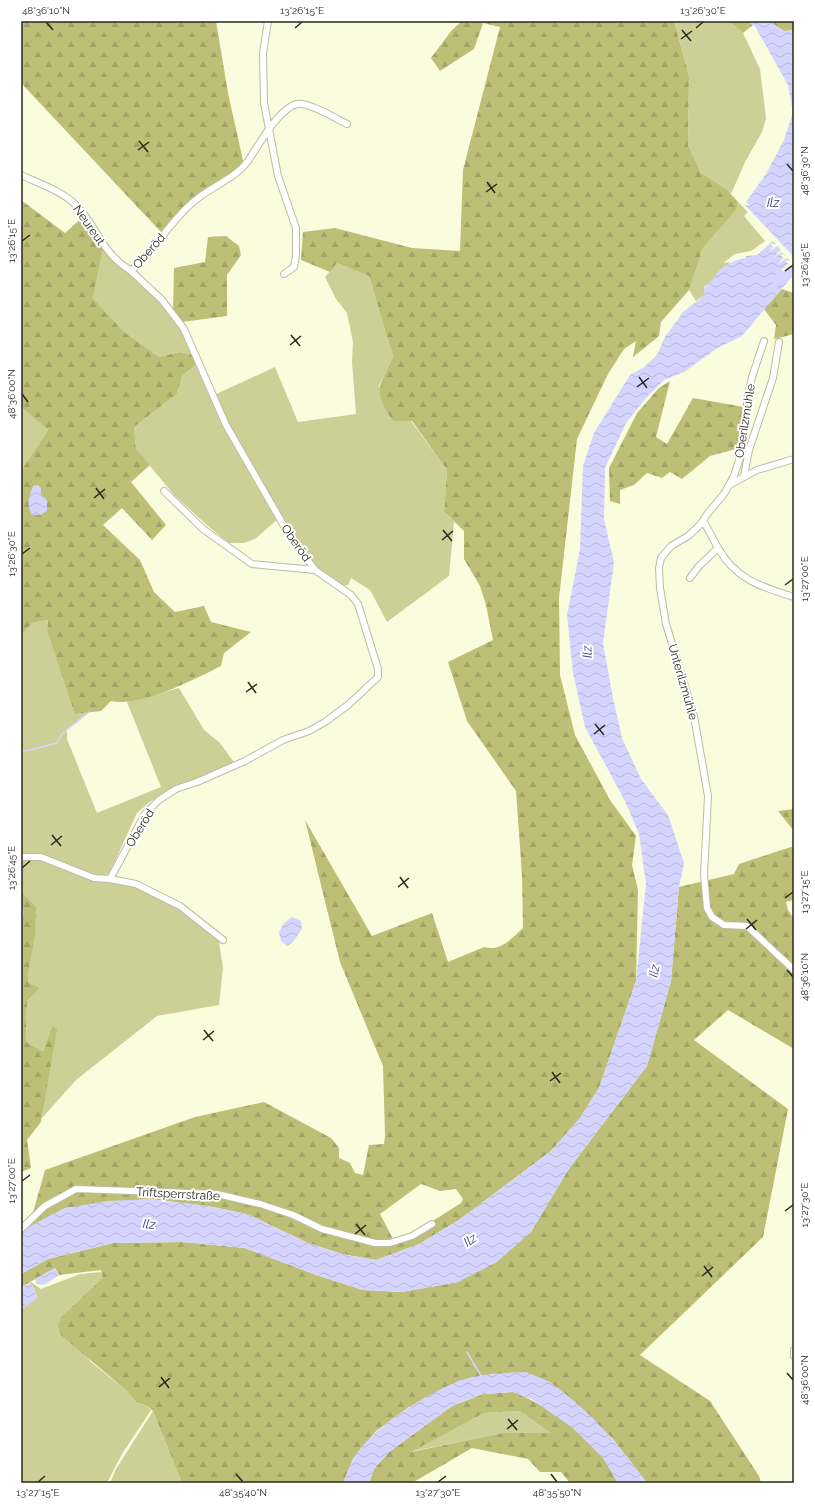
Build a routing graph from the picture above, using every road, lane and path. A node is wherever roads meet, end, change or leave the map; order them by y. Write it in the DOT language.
graph roads {
  1 [pos="268,21"];
  2 [pos="348,124"];
  3 [pos="270,126"];
  4 [pos="21,175"];
  5 [pos="131,271"];
  6 [pos="284,274"];
  7 [pos="764,341"];
  8 [pos="779,342"];
  9 [pos="794,459"];
  10 [pos="744,476"];
  11 [pos="729,485"];
  12 [pos="164,491"];
  13 [pos="703,521"];
  14 [pos="718,548"];
  15 [pos="315,570"];
  16 [pos="690,578"];
  17 [pos="794,597"];
  18 [pos="21,857"];
  19 [pos="110,879"];
  20 [pos="223,940"];
  21 [pos="794,970"];
  22 [pos="432,1224"];
  23 [pos="21,1230"];
  24 [pos="794,1350"];
  25 [pos="794,1356"];
  1 -- 3 [label="street"];
  2 -- 3 [label="street, Oberöd"];
  3 -- 5 [label="street, Oberöd"];
  3 -- 6 [label="street"];
  4 -- 5 [label="street, Neureut"];
  5 -- 15 [label="street, Oberöd"];
  7 -- 11 [label="street, Oberilzmühle"];
  8 -- 10 [label="street, Oberilzmühle"];
  9 -- 10 [label="street, Oberilzmühle"];
  10 -- 11 [label="street, Oberilzmühle"];
  11 -- 13 [label="street, Unterilzmühle"];
  12 -- 15 [label="street, Oberöd"];
  13 -- 14 [label="street"];
  13 -- 21 [label="street, Unterilzmühle"];
  14 -- 16 [label="street"];
  14 -- 17 [label="street"];
  15 -- 19 [label="street, Oberöd"];
  18 -- 19 [label="street"];
  19 -- 20 [label="street"];
  22 -- 23 [label="street, Triftsperrstraße"];
  24 -- 25 [label="street"];
}
